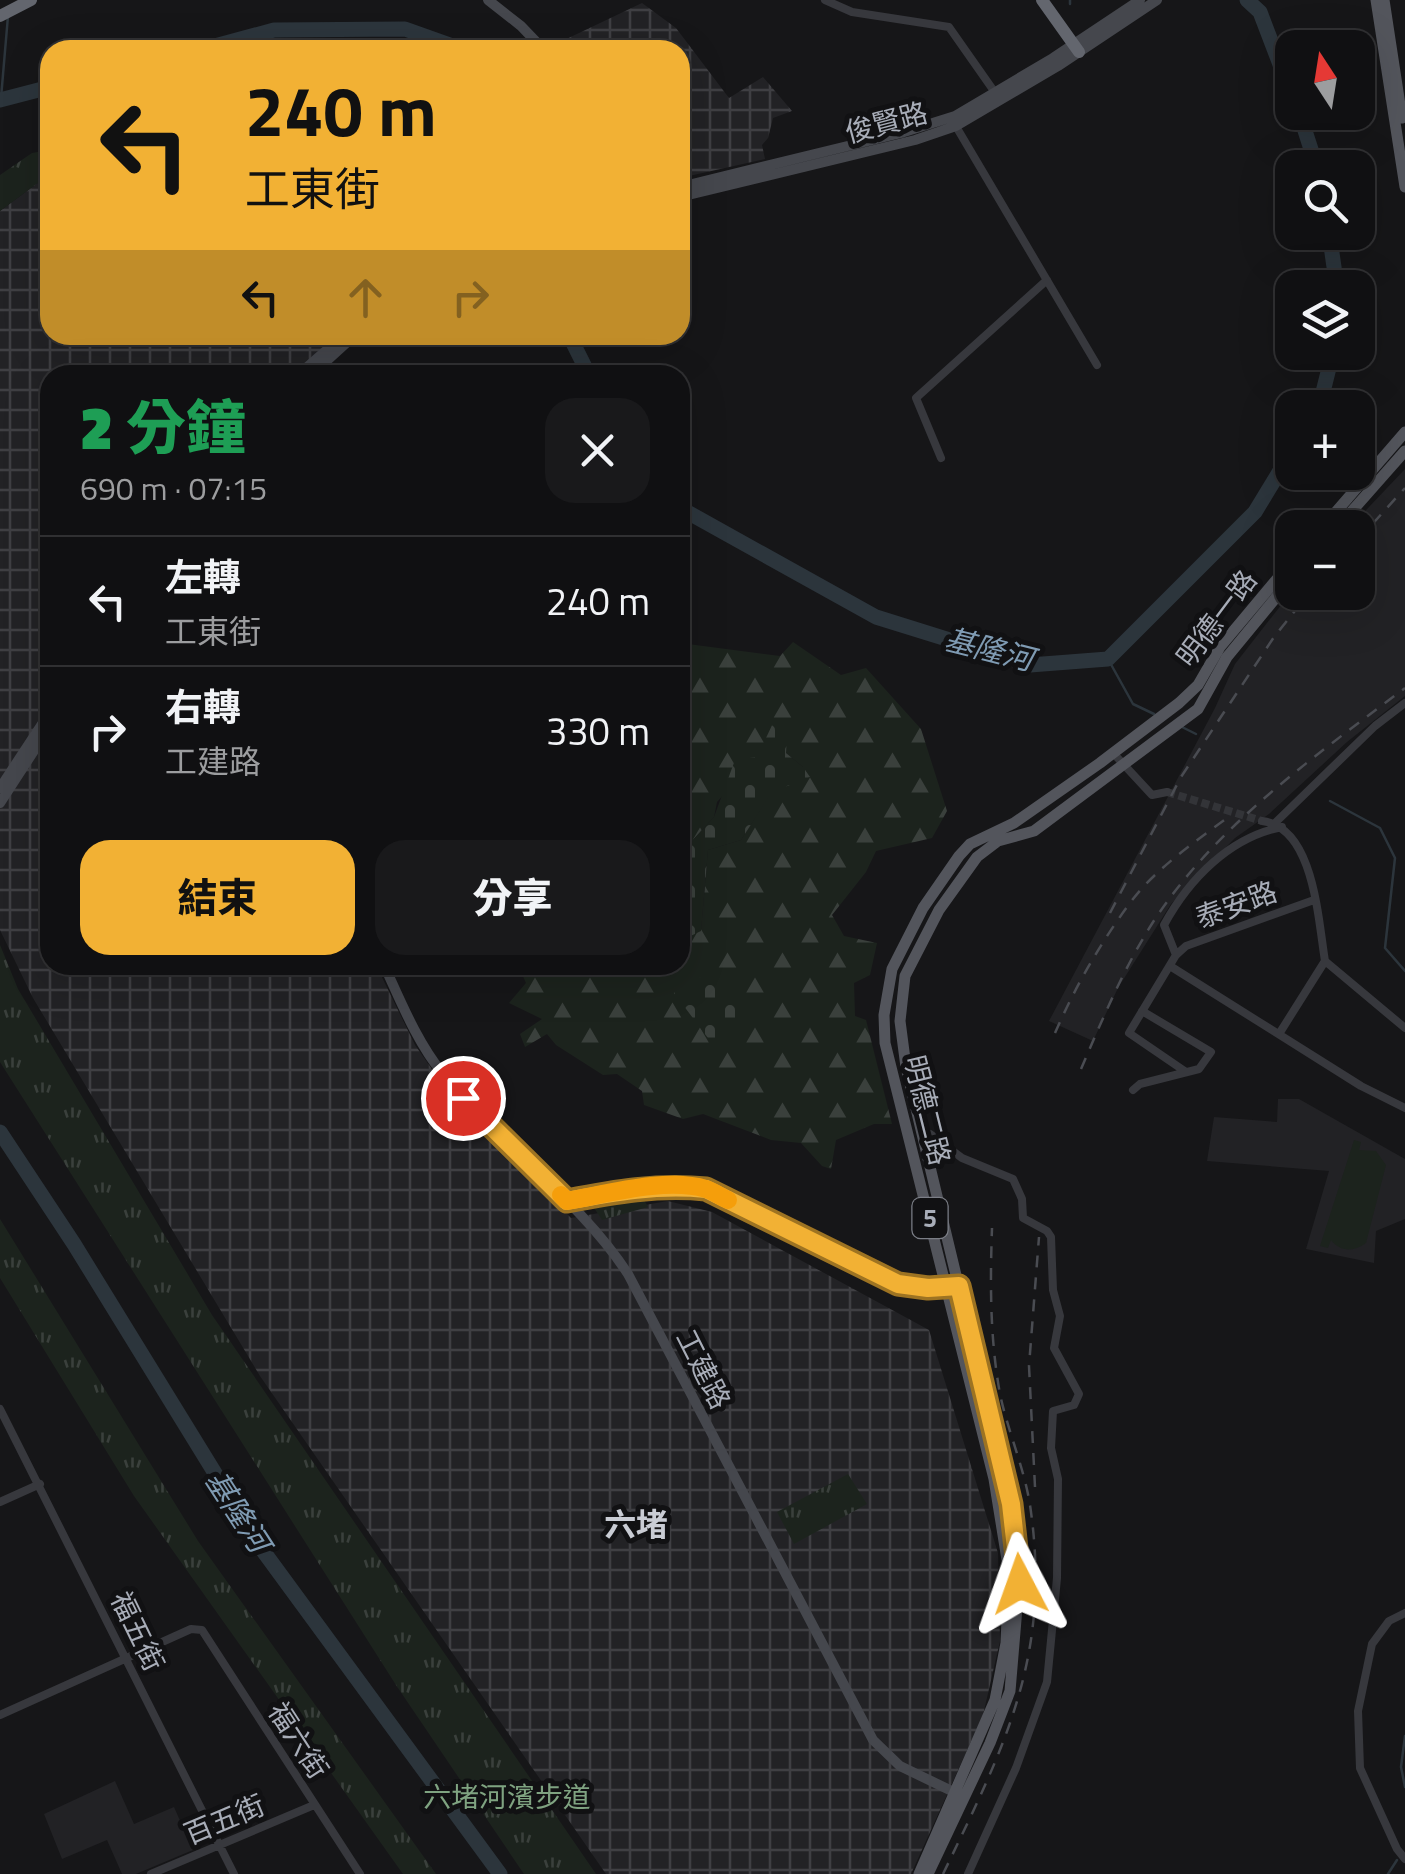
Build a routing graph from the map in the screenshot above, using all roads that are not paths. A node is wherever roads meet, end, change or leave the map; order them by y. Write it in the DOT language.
graph roads {
  1 [pos="31,0"];
  2 [pos="488,0"];
  3 [pos="825,0"];
  4 [pos="1042,0"];
  5 [pos="1140,0"];
  6 [pos="1156,0"];
  7 [pos="1376,0"];
  8 [pos="1384,0"];
  9 [pos="0,16"];
  10 [pos="534,40"];
  11 [pos="1078,44"];
  12 [pos="1405,45"];
  13 [pos="1389,54"];
  14 [pos="998,97"];
  15 [pos="1402,99"];
  16 [pos="953,122"];
  17 [pos="1405,142"];
  18 [pos="1404,178"];
  19 [pos="690,189"];
  20 [pos="1047,280"];
  21 [pos="332,345"];
  22 [pos="344,345"];
  23 [pos="310,365"];
  24 [pos="322,365"];
  25 [pos="1097,365"];
  26 [pos="1405,432"];
  27 [pos="1405,451"];
  28 [pos="941,458"];
  29 [pos="1338,510"];
  30 [pos="1354,510"];
  31 [pos="1275,582"];
  32 [pos="1275,598"];
  33 [pos="1405,703"];
  34 [pos="40,727"];
  35 [pos="40,741"];
  36 [pos="1127,742"];
  37 [pos="1142,751"];
  38 [pos="1118,759"];
  39 [pos="0,788"];
  40 [pos="1166,792"];
  41 [pos="0,803"];
  42 [pos="1262,820"];
  43 [pos="1279,824"];
  44 [pos="1314,900"];
  45 [pos="1176,955"];
  46 [pos="1325,961"];
  47 [pos="1170,966"];
  48 [pos="389,975"];
  49 [pos="1142,1011"];
  50 [pos="1404,1030"];
  51 [pos="1279,1034"];
  52 [pos="1186,1072"];
  53 [pos="1133,1090"];
  54 [pos="1405,1108"];
  55 [pos="930,1134"];
  56 [pos="567,1201"];
  57 [pos="953,1287"];
  58 [pos="0,1408"];
  59 [pos="40,1484"];
  60 [pos="0,1502"];
  61 [pos="1405,1613"];
  62 [pos="127,1657"];
  63 [pos="0,1715"];
  64 [pos="960,1794"];
  65 [pos="314,1805"];
  66 [pos="948,1821"];
  67 [pos="219,1845"];
  68 [pos="1405,1859"];
  69 [pos="151,1874"];
  70 [pos="234,1874"];
  71 [pos="360,1874"];
  72 [pos="919,1874"];
  73 [pos="928,1874"];
  74 [pos="968,1874"];
  1 -- 9 [label="highway"];
  2 -- 10 [label="street"];
  3 -- 14 [label="street"];
  4 -- 11 [label="highway"];
  5 -- 11 [label="street"];
  6 -- 11 [label="street"];
  7 -- 13 [label="main road"];
  8 -- 13 [label="main road"];
  11 -- 14 [label="street, 俊賢路"];
  12 -- 13 [label="street"];
  13 -- 15 [label="main road"];
  13 -- 18 [label="main road"];
  14 -- 16 [label="street, 俊賢路"];
  15 -- 17 [label="main road"];
  16 -- 19 [label="street, 俊賢路"];
  16 -- 20 [label="street"];
  20 -- 25 [label="street"];
  20 -- 28 [label="street"];
  21 -- 23 [label="street"];
  22 -- 24 [label="street"];
  26 -- 29 [label="main road"];
  27 -- 30 [label="main road"];
  31 -- 36 [label="main road, 明德一路 / 5"];
  32 -- 37 [label="main road, 明德一路 / 5"];
  33 -- 43 [label="street"];
  34 -- 39 [label="street"];
  35 -- 41 [label="street"];
  36 -- 38 [label="main road, 明德二路 / 5"];
  37 -- 38 [label="main road, 明德二路 / 5"];
  38 -- 40 [label="street"];
  38 -- 57 [label="main road, 明德二路 / 5"];
  42 -- 43 [label="street"];
  43 -- 44 [label="street, 泰安路"];
  43 -- 45 [label="street"];
  44 -- 45 [label="street, 泰安路"];
  44 -- 46 [label="street, 泰安路"];
  45 -- 47 [label="street"];
  46 -- 50 [label="street"];
  46 -- 51 [label="street"];
  47 -- 49 [label="street"];
  47 -- 51 [label="street"];
  48 -- 56 [label="street, 工建路"];
  49 -- 52 [label="street"];
  49 -- 52 [label="street"];
  51 -- 54 [label="street"];
  52 -- 53 [label="street"];
  55 -- 74 [label="street"];
  56 -- 57 [label="street"];
  56 -- 64 [label="street, 工建路"];
  57 -- 64 [label="main road, 明德二路 / 5"];
  58 -- 59 [label="street, 福五街"];
  59 -- 60 [label="street"];
  59 -- 62 [label="street, 福五街"];
  61 -- 68 [label="street"];
  62 -- 63 [label="street"];
  62 -- 65 [label="street, 福六街"];
  62 -- 67 [label="street, 福五街"];
  64 -- 66 [label="main road, 明德二路 / 5"];
  65 -- 67 [label="street, 百五街"];
  65 -- 71 [label="street, 福六街"];
  66 -- 72 [label="main road, 明德二路 / 5"];
  66 -- 73 [label="main road, 明德二路 / 5"];
  67 -- 69 [label="street, 百五街"];
  67 -- 70 [label="street, 福五街"];
}
